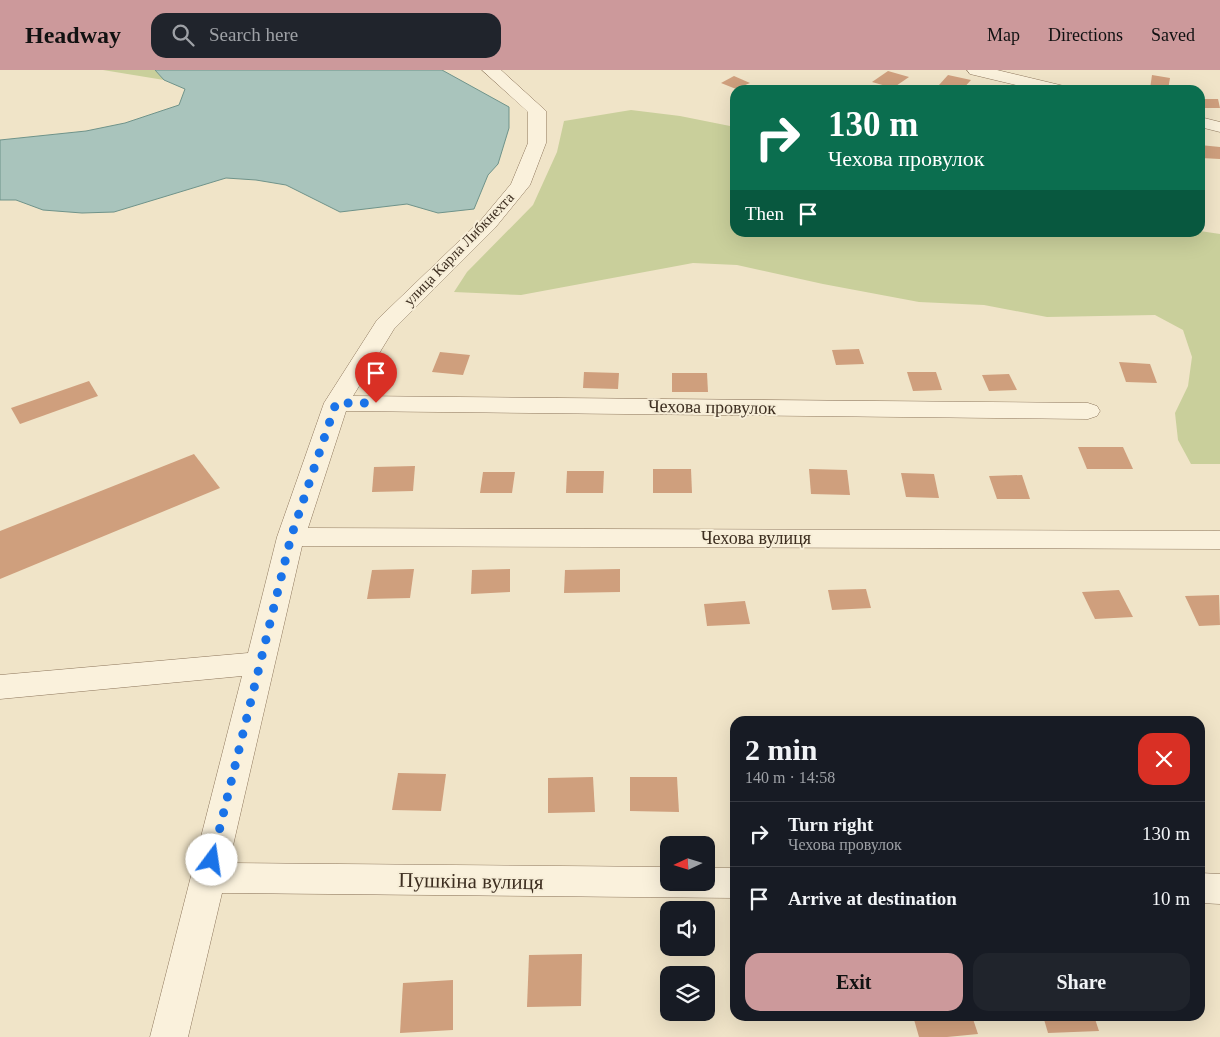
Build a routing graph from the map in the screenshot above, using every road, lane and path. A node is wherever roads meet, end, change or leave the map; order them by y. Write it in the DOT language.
graph roads {
  1 [pos="491,70"];
  2 [pos="976,70"];
  3 [pos="1038,85"];
  4 [pos="1205,123"];
  5 [pos="1220,127"];
  6 [pos="336,403"];
  7 [pos="1088,411"];
  8 [pos="291,537"];
  9 [pos="1220,540"];
  10 [pos="260,663"];
  11 [pos="0,687"];
  12 [pos="208,878"];
  13 [pos="730,884"];
  14 [pos="1205,888"];
  15 [pos="1220,888"];
  16 [pos="169,1037"];
  1 -- 6 [label="street, улица Карла Либкнехта"];
  2 -- 3 [label="street"];
  4 -- 5 [label="street"];
  6 -- 7 [label="street, Чехова провулок"];
  6 -- 8 [label="street, улица Карла Либкнехта"];
  8 -- 9 [label="street, Чехова вулиця"];
  8 -- 10 [label="street, улица Карла Либкнехта"];
  10 -- 11 [label="street"];
  10 -- 12 [label="street, улица Карла Либкнехта"];
  12 -- 13 [label="street, Пушкіна вулиця"];
  12 -- 16 [label="street, улица Карла Либкнехта"];
  14 -- 15 [label="street"];
}
